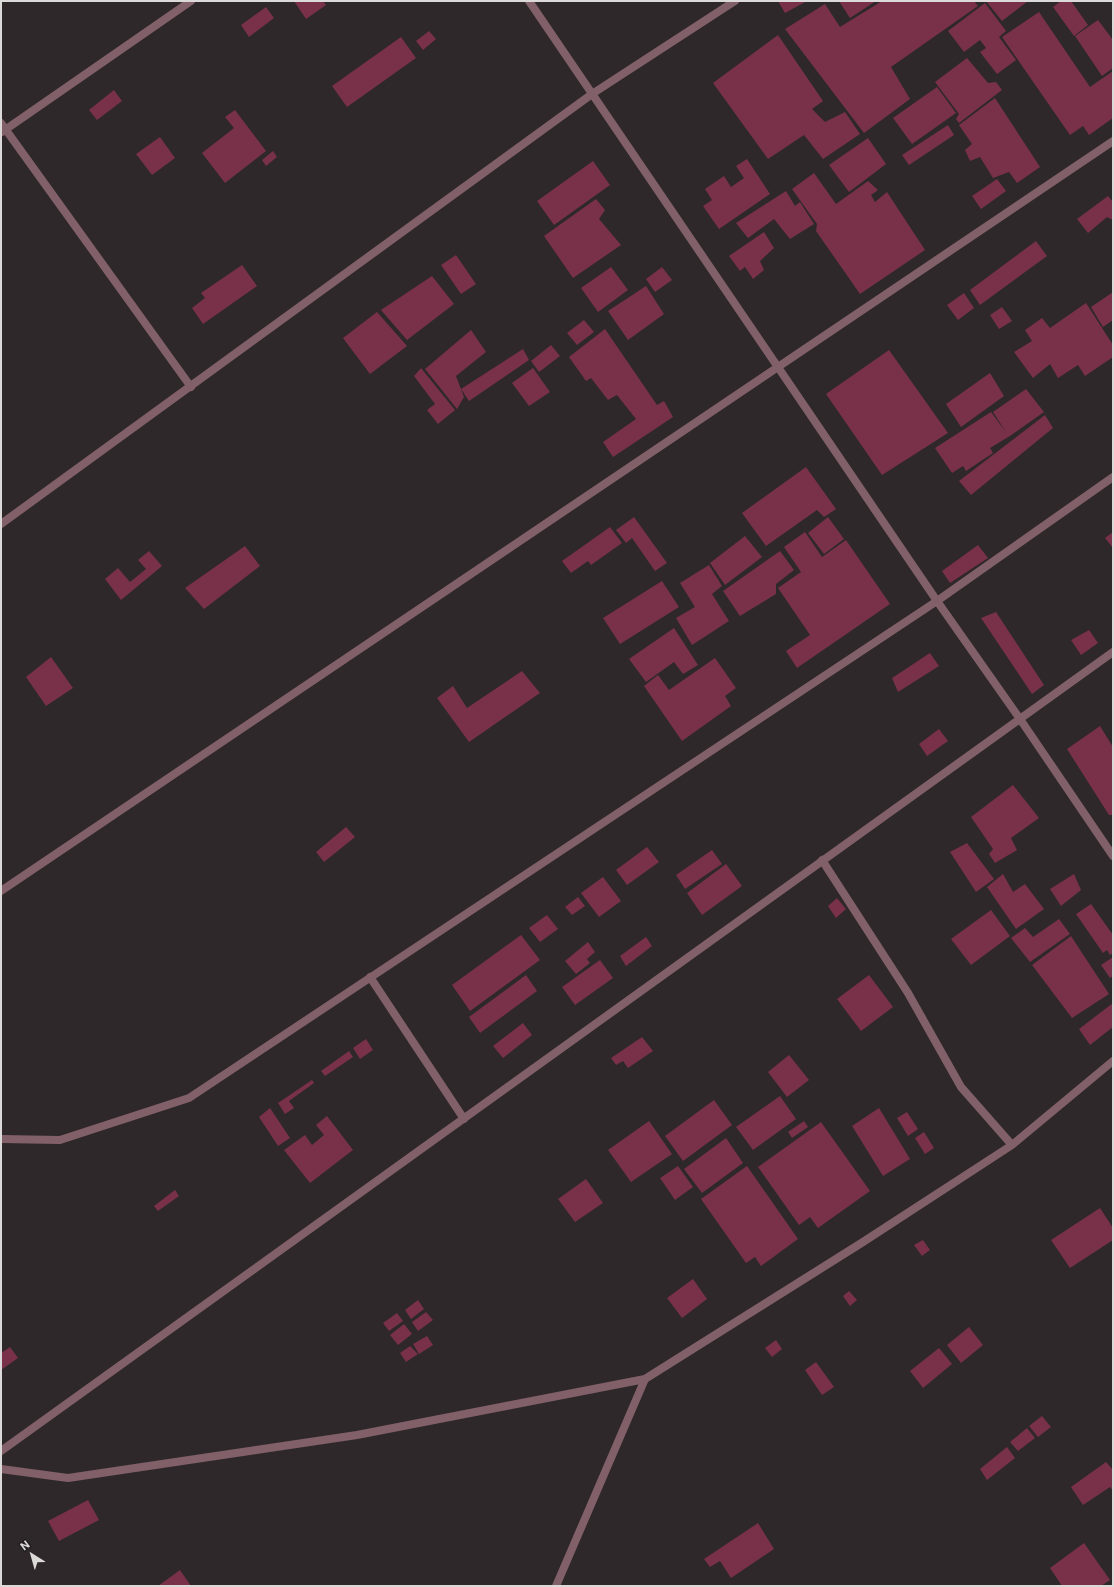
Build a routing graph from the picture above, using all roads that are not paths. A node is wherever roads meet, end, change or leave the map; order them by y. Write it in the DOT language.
graph roads {
  1 [pos="191,1"];
  2 [pos="529,1"];
  3 [pos="735,1"];
  4 [pos="592,94"];
  5 [pos="3,128"];
  6 [pos="1113,141"];
  7 [pos="778,366"];
  8 [pos="190,387"];
  9 [pos="1113,477"];
  10 [pos="1,524"];
  11 [pos="937,601"];
  12 [pos="1113,652"];
  13 [pos="1020,719"];
  14 [pos="1113,856"];
  15 [pos="822,860"];
  16 [pos="1,891"];
  17 [pos="370,977"];
  18 [pos="1113,1061"];
  19 [pos="464,1119"];
  20 [pos="1,1140"];
  21 [pos="1012,1145"];
  22 [pos="645,1379"];
  23 [pos="1,1451"];
  24 [pos="1,1469"];
  25 [pos="556,1586"];
  1 -- 5 [label="street"];
  2 -- 4 [label="street"];
  3 -- 4 [label="street"];
  4 -- 7 [label="street"];
  4 -- 8 [label="street"];
  5 -- 8 [label="street"];
  6 -- 7 [label="street"];
  7 -- 11 [label="street"];
  7 -- 16 [label="street"];
  8 -- 10 [label="street"];
  9 -- 11 [label="street"];
  11 -- 13 [label="street"];
  11 -- 17 [label="street"];
  12 -- 13 [label="street"];
  13 -- 14 [label="street"];
  13 -- 15 [label="street"];
  15 -- 19 [label="street"];
  15 -- 21 [label="street"];
  17 -- 19 [label="street"];
  17 -- 20 [label="street"];
  18 -- 21 [label="street"];
  19 -- 23 [label="street"];
  21 -- 22 [label="street"];
  22 -- 24 [label="street"];
  22 -- 25 [label="street"];
}
